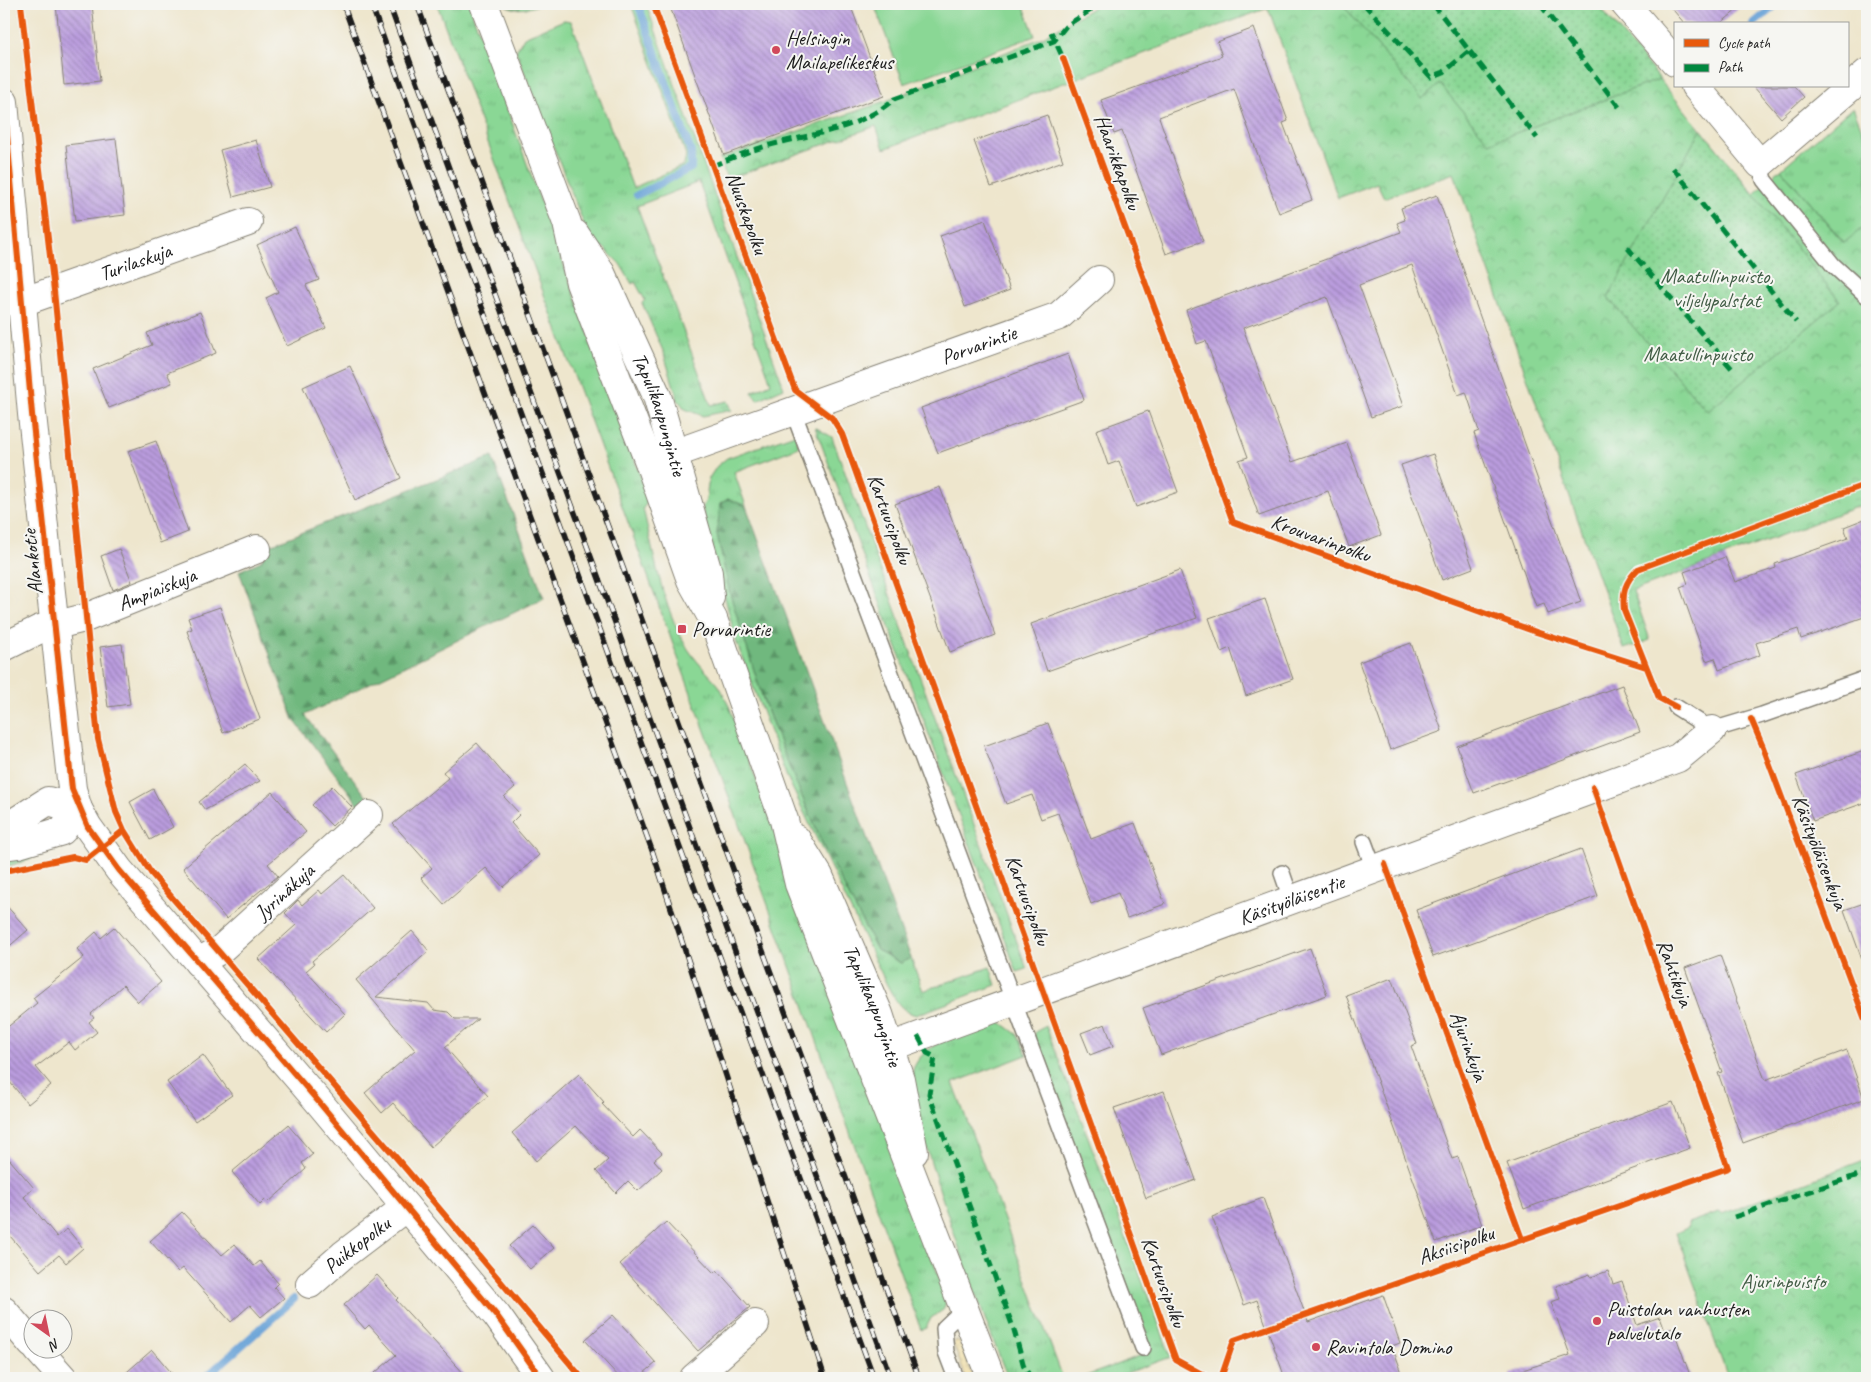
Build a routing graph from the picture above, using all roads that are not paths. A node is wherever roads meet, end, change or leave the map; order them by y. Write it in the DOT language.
graph roads {
  1 [pos="484,4"];
  2 [pos="1625,4"];
  3 [pos="1674,61"];
  4 [pos="1867,74"];
  5 [pos="1697,88"];
  6 [pos="4,102"];
  7 [pos="1760,164"];
  8 [pos="6,170"];
  9 [pos="248,222"];
  10 [pos="567,223"];
  11 [pos="1099,280"];
  12 [pos="1867,296"];
  13 [pos="22,302"];
  14 [pos="793,411"];
  15 [pos="674,453"];
  16 [pos="649,462"];
  17 [pos="257,549"];
  18 [pos="712,619"];
  19 [pos="56,625"];
  20 [pos="4,647"];
  21 [pos="1867,678"];
  22 [pos="1676,707"];
  23 [pos="1712,730"];
  24 [pos="78,809"];
  25 [pos="369,815"];
  26 [pos="784,820"];
  27 [pos="4,829"];
  28 [pos="1364,842"];
  29 [pos="4,846"];
  30 [pos="1374,869"];
  31 [pos="1282,873"];
  32 [pos="1291,900"];
  33 [pos="198,962"];
  34 [pos="1014,1002"];
  35 [pos="890,1047"];
  36 [pos="864,1056"];
  37 [pos="924,1205"];
  38 [pos="406,1207"];
  39 [pos="310,1284"];
  40 [pos="965,1308"];
  41 [pos="4,1311"];
  42 [pos="755,1324"];
  43 [pos="22,1332"];
  44 [pos="1143,1348"];
  45 [pos="47,1360"];
  46 [pos="63,1378"];
  47 [pos="541,1378"];
  48 [pos="694,1378"];
  49 [pos="956,1378"];
  50 [pos="991,1378"];
  1 -- 10 [label="street, Tapulikaupungintie"];
  2 -- 3 [label="street"];
  4 -- 7 [label="street"];
  5 -- 7 [label="street"];
  6 -- 8 [label="street, Alankotie"];
  7 -- 12 [label="lane"];
  8 -- 13 [label="street, Alankotie"];
  9 -- 13 [label="street, Turilaskuja"];
  10 -- 15 [label="street, Tapulikaupungintie"];
  10 -- 16 [label="street, Tapulikaupungintie"];
  11 -- 14 [label="street, Porvarintie"];
  13 -- 19 [label="street, Alankotie"];
  14 -- 15 [label="street, Porvarintie"];
  14 -- 34 [label="lane"];
  15 -- 16 [label="street, Porvarintie"];
  15 -- 18 [label="street, Tapulikaupungintie"];
  16 -- 18 [label="street, Tapulikaupungintie"];
  17 -- 19 [label="street, Ampiaiskuja"];
  18 -- 26 [label="street, Tapulikaupungintie"];
  19 -- 20 [label="street, Ampiaiskuja"];
  19 -- 24 [label="street, Alankotie"];
  21 -- 23 [label="lane"];
  22 -- 23 [label="lane"];
  23 -- 30 [label="street, Käsityöläisentie"];
  24 -- 27 [label="street"];
  24 -- 29 [label="street"];
  24 -- 33 [label="street, Alankotie"];
  25 -- 33 [label="street, Jyrinäkuja"];
  26 -- 35 [label="street, Tapulikaupungintie"];
  26 -- 36 [label="street, Tapulikaupungintie"];
  28 -- 30 [label="lane"];
  30 -- 32 [label="street, Käsityöläisentie"];
  31 -- 32 [label="lane"];
  32 -- 34 [label="street, Käsityöläisentie"];
  33 -- 38 [label="street, Alankotie"];
  34 -- 35 [label="street, Käsityöläisentie"];
  34 -- 44 [label="lane"];
  35 -- 36 [label="street, Käsityöläisentie"];
  35 -- 37 [label="street, Tapulikaupungintie"];
  36 -- 37 [label="street, Tapulikaupungintie"];
  37 -- 40 [label="street, Tapulikaupungintie"];
  38 -- 39 [label="street, Puikkopolku"];
  38 -- 47 [label="street, Alankotie"];
  40 -- 49 [label="lane"];
  40 -- 50 [label="street, Tapulikaupungintie"];
  41 -- 43 [label="street"];
  42 -- 48 [label="street"];
  45 -- 46 [label="street"];
}
